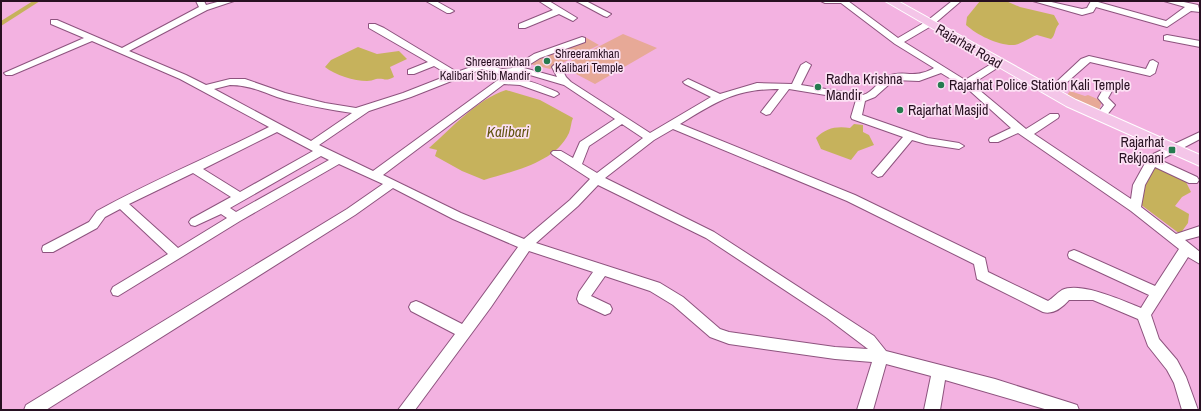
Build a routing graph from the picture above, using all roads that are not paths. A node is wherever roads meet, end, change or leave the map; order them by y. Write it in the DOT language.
graph roads {
  1 [pos="230,1"];
  2 [pos="430,1"];
  3 [pos="543,1"];
  4 [pos="580,1"];
  5 [pos="825,1"];
  6 [pos="843,1"];
  7 [pos="890,1"];
  8 [pos="896,1"];
  9 [pos="957,1"];
  10 [pos="1037,1"];
  11 [pos="1168,1"];
  12 [pos="1095,2"];
  13 [pos="202,4"];
  14 [pos="1200,9"];
  15 [pos="558,10"];
  16 [pos="450,11"];
  17 [pos="607,14"];
  18 [pos="574,18"];
  19 [pos="54,22"];
  20 [pos="931,22"];
  21 [pos="372,26"];
  22 [pos="522,26"];
  23 [pos="92,38"];
  24 [pos="1167,38"];
  25 [pos="582,40"];
  26 [pos="898,42"];
  27 [pos="1200,44"];
  28 [pos="122,51"];
  29 [pos="436,62"];
  30 [pos="999,63"];
  31 [pos="1153,63"];
  32 [pos="806,65"];
  33 [pos="556,67"];
  34 [pos="515,70"];
  35 [pos="940,70"];
  36 [pos="411,72"];
  37 [pos="9,73"];
  38 [pos="457,76"];
  39 [pos="688,82"];
  40 [pos="567,84"];
  41 [pos="965,84"];
  42 [pos="791,87"];
  43 [pos="204,89"];
  44 [pos="1054,89"];
  45 [pos="1105,89"];
  46 [pos="554,94"];
  47 [pos="719,97"];
  48 [pos="861,98"];
  49 [pos="543,100"];
  50 [pos="364,110"];
  51 [pos="766,112"];
  52 [pos="1102,114"];
  53 [pos="1054,116"];
  54 [pos="621,120"];
  55 [pos="671,124"];
  56 [pos="276,128"];
  57 [pos="1023,131"];
  58 [pos="1200,135"];
  59 [pos="909,136"];
  60 [pos="650,138"];
  61 [pos="994,140"];
  62 [pos="959,146"];
  63 [pos="1174,148"];
  64 [pos="316,149"];
  65 [pos="557,153"];
  66 [pos="1200,157"];
  67 [pos="338,160"];
  68 [pos="1152,161"];
  69 [pos="1200,161"];
  70 [pos="576,165"];
  71 [pos="194,168"];
  72 [pos="878,173"];
  73 [pos="374,176"];
  74 [pos="597,179"];
  75 [pos="1193,180"];
  76 [pos="392,183"];
  77 [pos="240,197"];
  78 [pos="120,203"];
  79 [pos="221,208"];
  80 [pos="1135,208"];
  81 [pos="236,218"];
  82 [pos="195,222"];
  83 [pos="1200,232"];
  84 [pos="1174,239"];
  85 [pos="526,245"];
  86 [pos="48,249"];
  87 [pos="1186,249"];
  88 [pos="176,254"];
  89 [pos="1074,255"];
  90 [pos="1200,259"];
  91 [pos="602,270"];
  92 [pos="118,291"];
  93 [pos="1158,293"];
  94 [pos="416,306"];
  95 [pos="605,309"];
  96 [pos="1144,315"];
  97 [pos="464,332"];
  98 [pos="881,356"];
  99 [pos="939,370"];
  100 [pos="32,410"];
  101 [pos="406,410"];
  102 [pos="864,410"];
  103 [pos="932,410"];
  104 [pos="1071,410"];
  105 [pos="1190,410"];
  1 -- 13 [label="street"];
  2 -- 16 [label="street"];
  3 -- 15 [label="street"];
  4 -- 17 [label="street"];
  5 -- 6 [label="street"];
  6 -- 26 [label="street"];
  7 -- 20 [label="main road, Rajarhat Road"];
  8 -- 20 [label="main road, Rajarhat Road"];
  9 -- 20 [label="street"];
  10 -- 12 [label="street"];
  11 -- 14 [label="street"];
  12 -- 14 [label="street"];
  13 -- 28 [label="street"];
  15 -- 18 [label="street"];
  15 -- 22 [label="street"];
  19 -- 23 [label="street"];
  20 -- 26 [label="street"];
  20 -- 30 [label="main road, Rajarhat Road"];
  20 -- 44 [label="main road, Rajarhat Road"];
  21 -- 29 [label="street"];
  23 -- 28 [label="street"];
  23 -- 37 [label="street"];
  24 -- 27 [label="street"];
  25 -- 34 [label="street"];
  26 -- 35 [label="street"];
  28 -- 43 [label="street"];
  29 -- 36 [label="street"];
  29 -- 38 [label="street"];
  30 -- 41 [label="street"];
  30 -- 63 [label="main road, Rajarhat Road"];
  31 -- 44 [label="street"];
  32 -- 42 [label="street"];
  33 -- 40 [label="street"];
  34 -- 38 [label="street"];
  34 -- 40 [label="street"];
  35 -- 41 [label="street"];
  35 -- 48 [label="street"];
  38 -- 50 [label="street"];
  39 -- 47 [label="street"];
  40 -- 46 [label="street"];
  40 -- 54 [label="street"];
  41 -- 57 [label="street"];
  42 -- 47 [label="street"];
  42 -- 48 [label="street"];
  42 -- 51 [label="street"];
  43 -- 50 [label="street"];
  43 -- 56 [label="street"];
  44 -- 52 [label="main road, Rajarhat Road"];
  45 -- 52 [label="street"];
  46 -- 49 [label="street"];
  46 -- 73 [label="street"];
  47 -- 55 [label="street"];
  48 -- 59 [label="street"];
  50 -- 64 [label="street"];
  52 -- 63 [label="main road, Rajarhat Road"];
  53 -- 57 [label="street"];
  54 -- 60 [label="street"];
  54 -- 70 [label="street"];
  55 -- 60 [label="street"];
  55 -- 96 [label="street"];
  56 -- 64 [label="street"];
  56 -- 71 [label="street"];
  57 -- 61 [label="street"];
  57 -- 80 [label="street"];
  58 -- 63 [label="street"];
  59 -- 62 [label="street"];
  59 -- 72 [label="street"];
  60 -- 74 [label="street"];
  63 -- 66 [label="main road, Rajarhat Road"];
  63 -- 68 [label="street"];
  63 -- 69 [label="main road, Rajarhat Road"];
  64 -- 67 [label="street"];
  64 -- 77 [label="street"];
  65 -- 70 [label="street"];
  67 -- 73 [label="street"];
  67 -- 81 [label="street"];
  68 -- 75 [label="street"];
  68 -- 80 [label="street"];
  70 -- 74 [label="street"];
  71 -- 77 [label="street"];
  71 -- 78 [label="street"];
  73 -- 76 [label="street"];
  74 -- 85 [label="street"];
  74 -- 98 [label="street"];
  76 -- 85 [label="street"];
  76 -- 100 [label="street"];
  77 -- 79 [label="street"];
  78 -- 86 [label="street"];
  78 -- 88 [label="street"];
  79 -- 81 [label="street"];
  79 -- 82 [label="street"];
  80 -- 84 [label="street"];
  81 -- 88 [label="street"];
  83 -- 84 [label="street"];
  84 -- 87 [label="street"];
  85 -- 91 [label="street"];
  85 -- 97 [label="street"];
  87 -- 90 [label="street"];
  87 -- 93 [label="street"];
  88 -- 92 [label="street"];
  89 -- 93 [label="street"];
  91 -- 95 [label="street"];
  91 -- 98 [label="street"];
  93 -- 96 [label="street"];
  94 -- 97 [label="street"];
  96 -- 105 [label="street"];
  97 -- 101 [label="street"];
  98 -- 99 [label="street"];
  98 -- 102 [label="street"];
  99 -- 103 [label="street"];
  99 -- 104 [label="street"];
}
